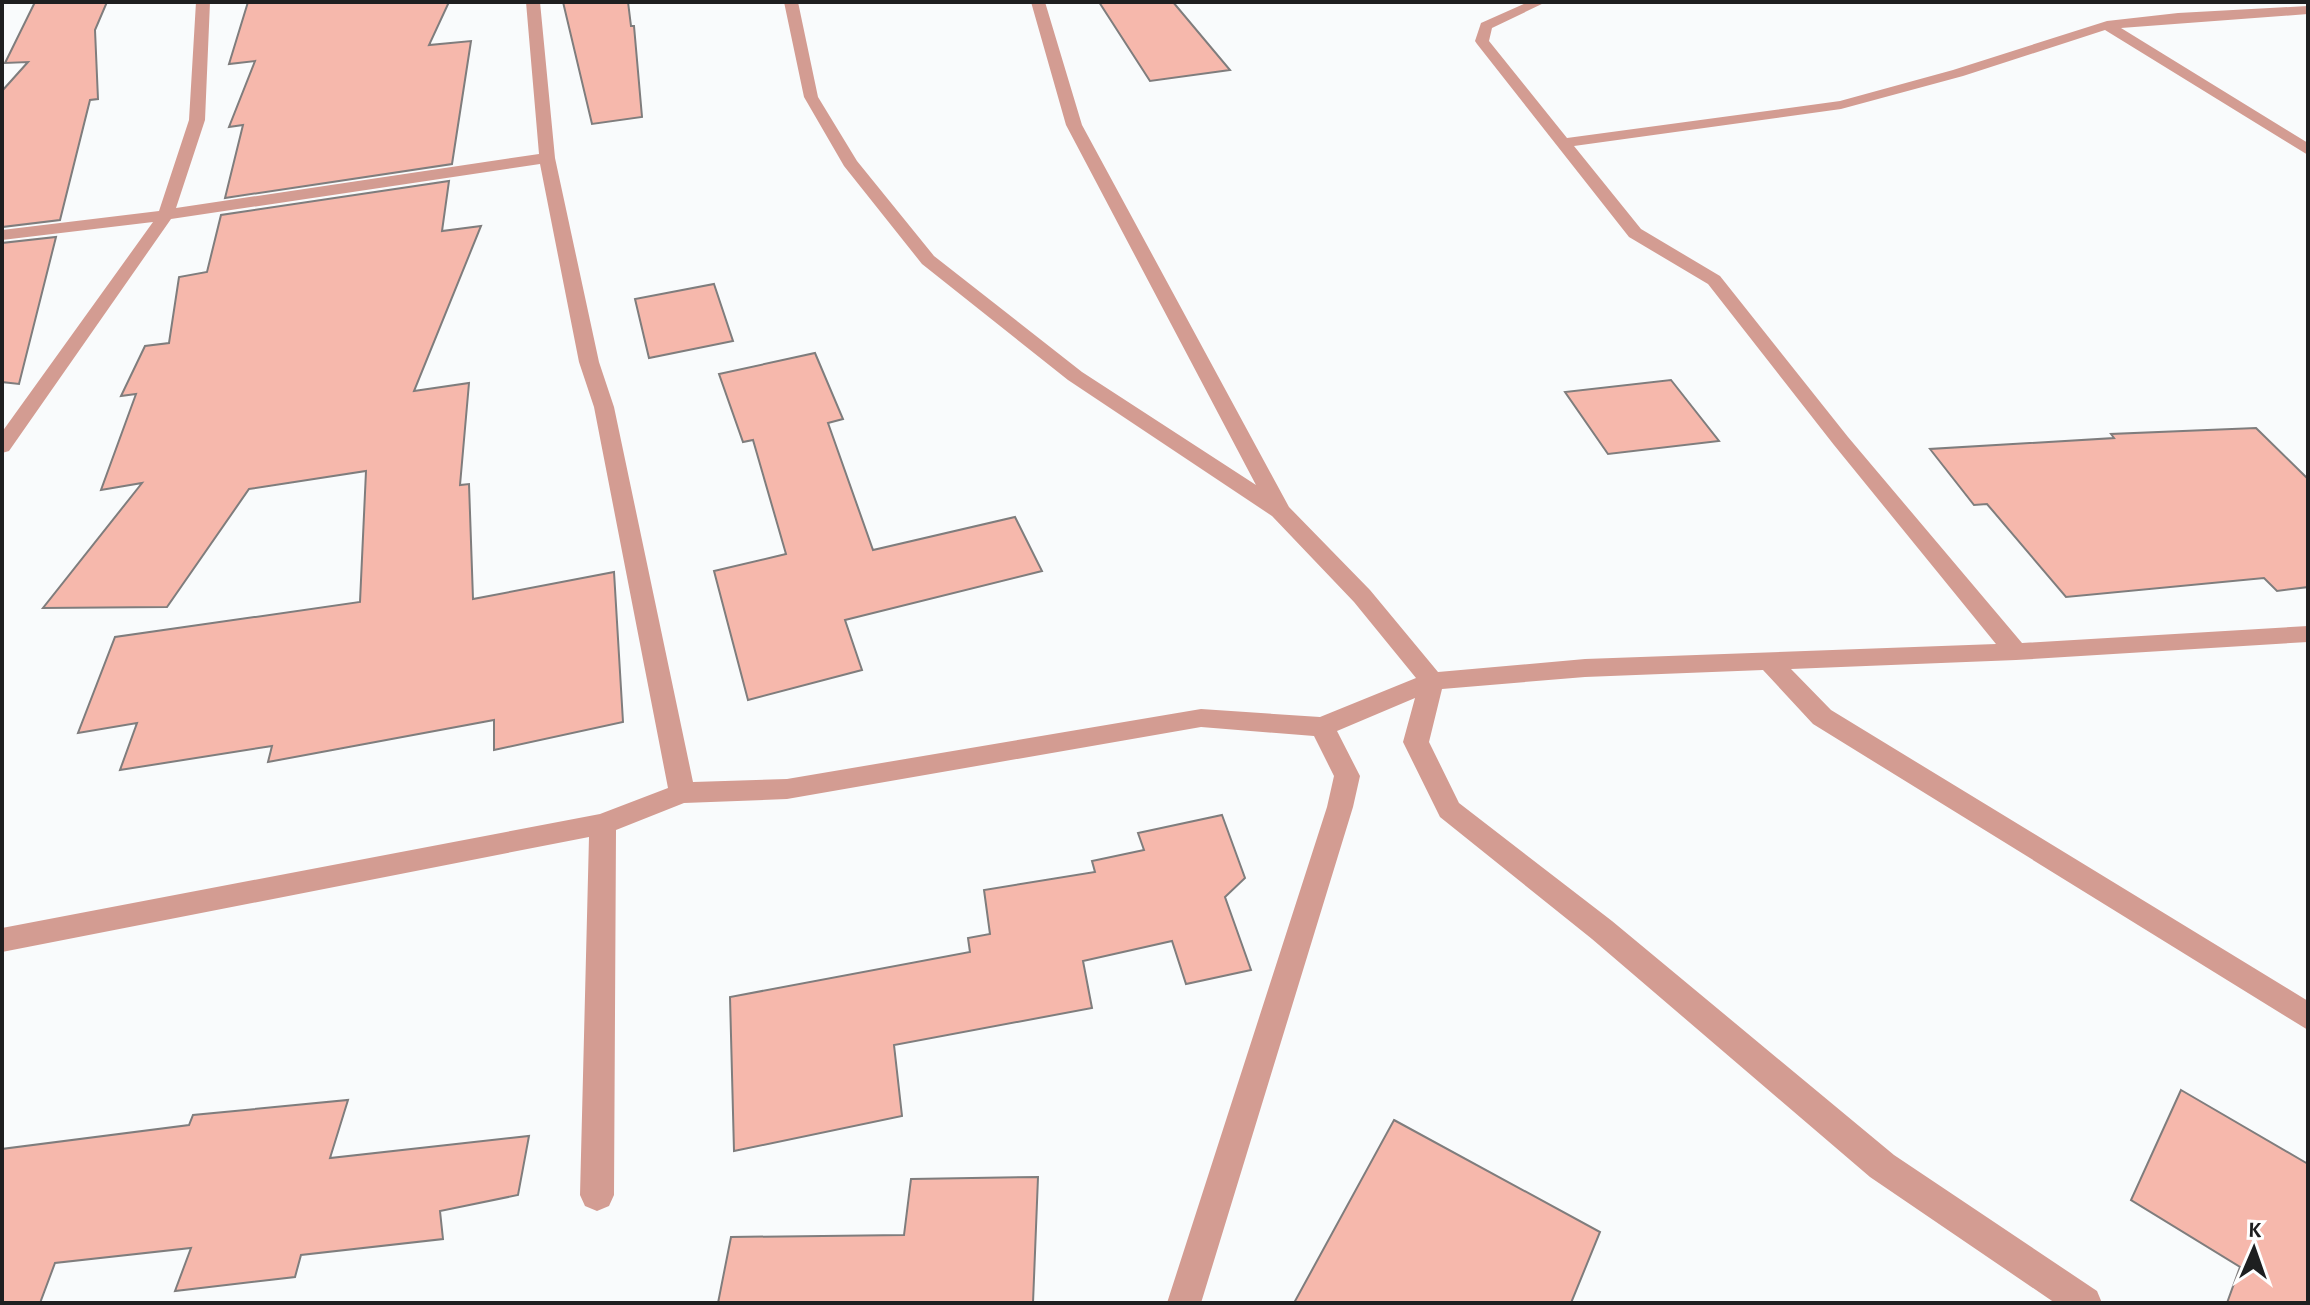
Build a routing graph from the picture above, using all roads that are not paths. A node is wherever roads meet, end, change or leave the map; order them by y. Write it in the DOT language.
graph roads {
  1 [pos="203,2"];
  2 [pos="533,2"];
  3 [pos="791,2"];
  4 [pos="1038,2"];
  5 [pos="1539,2"];
  6 [pos="2308,10"];
  7 [pos="2107,25"];
  8 [pos="1563,143"];
  9 [pos="2308,150"];
  10 [pos="547,158"];
  11 [pos="166,215"];
  12 [pos="2,235"];
  13 [pos="2,445"];
  14 [pos="1280,511"];
  15 [pos="2308,634"];
  16 [pos="2016,652"];
  17 [pos="1768,660"];
  18 [pos="1432,681"];
  19 [pos="1322,727"];
  20 [pos="682,793"];
  21 [pos="603,824"];
  22 [pos="2,940"];
  23 [pos="2308,1017"];
  24 [pos="597,1195"];
  25 [pos="1184,1303"];
  26 [pos="2085,1303"];
  1 -- 11 [label="street"];
  2 -- 10 [label="street"];
  3 -- 14 [label="street"];
  4 -- 14 [label="street"];
  5 -- 8 [label="street"];
  6 -- 7 [label="street"];
  7 -- 8 [label="street"];
  7 -- 9 [label="street"];
  8 -- 16 [label="street"];
  10 -- 11 [label="street"];
  10 -- 20 [label="street"];
  11 -- 12 [label="street"];
  11 -- 13 [label="street"];
  14 -- 18 [label="street"];
  15 -- 16 [label="street"];
  16 -- 17 [label="street"];
  17 -- 18 [label="street"];
  17 -- 23 [label="street"];
  18 -- 19 [label="street"];
  18 -- 26 [label="street"];
  19 -- 20 [label="street"];
  19 -- 25 [label="street"];
  20 -- 21 [label="street"];
  21 -- 22 [label="street"];
  21 -- 24 [label="street"];
}
